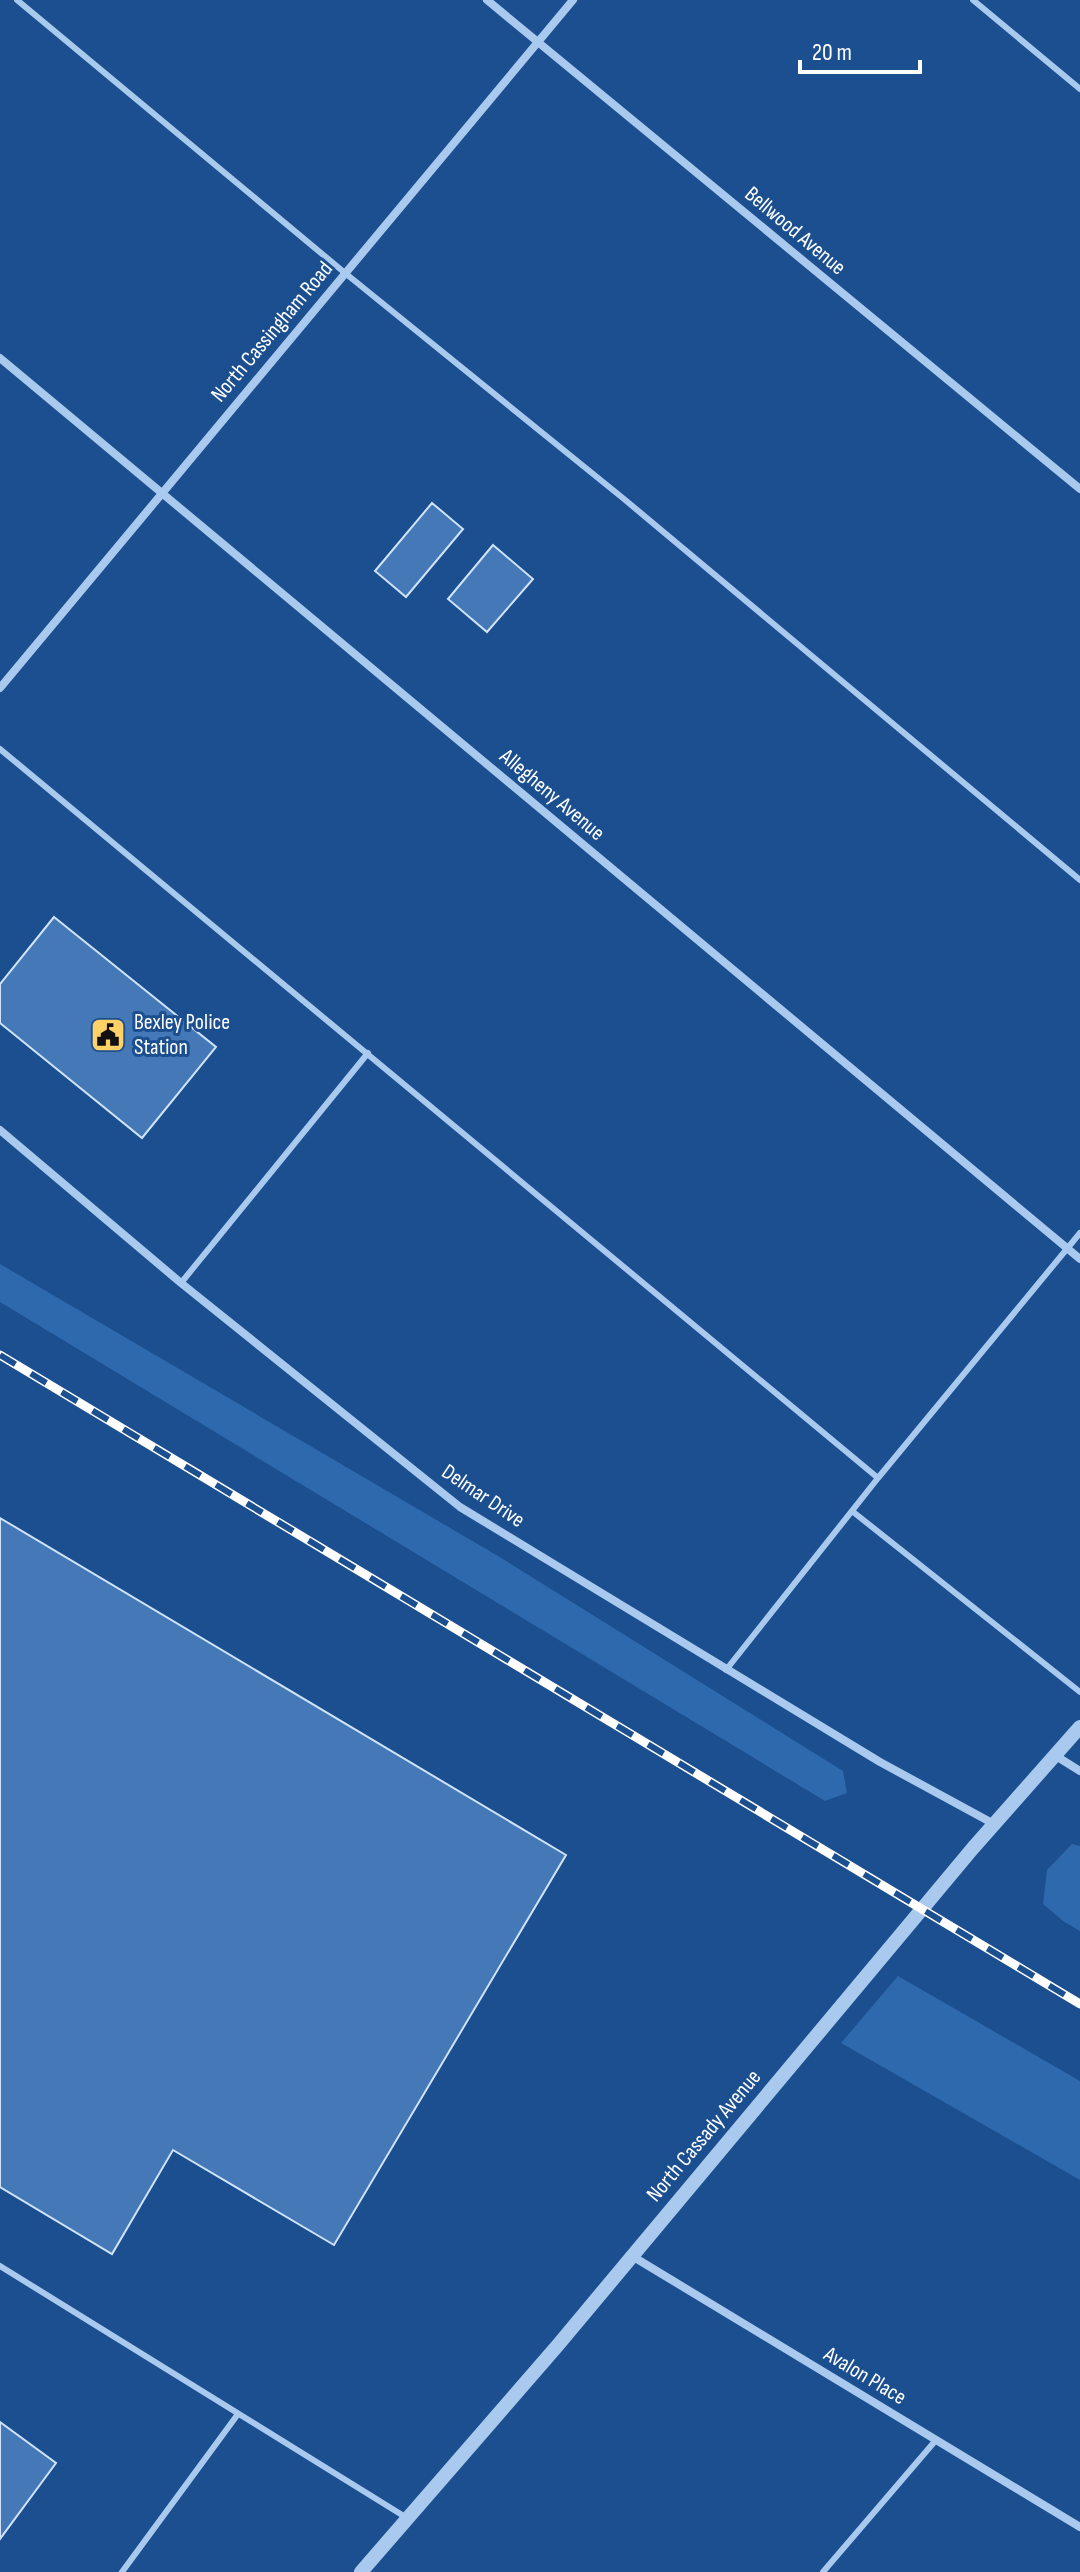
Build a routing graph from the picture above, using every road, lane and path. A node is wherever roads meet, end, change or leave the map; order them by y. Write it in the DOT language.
graph roads {
  1 [pos="17,0"];
  2 [pos="487,0"];
  3 [pos="573,0"];
  4 [pos="973,0"];
  5 [pos="538,42"];
  6 [pos="1080,89"];
  7 [pos="345,273"];
  8 [pos="0,358"];
  9 [pos="1080,489"];
  10 [pos="162,493"];
  11 [pos="0,688"];
  12 [pos="0,749"];
  13 [pos="1080,880"];
  14 [pos="368,1053"];
  15 [pos="0,1130"];
  16 [pos="1080,1233"];
  17 [pos="1067,1248"];
  18 [pos="1080,1259"];
  19 [pos="181,1283"];
  20 [pos="878,1478"];
  21 [pos="852,1511"];
  22 [pos="726,1670"];
  23 [pos="1080,1692"];
  24 [pos="1080,1727"];
  25 [pos="1056,1756"];
  26 [pos="1080,1771"];
  27 [pos="994,1824"];
  28 [pos="632,2256"];
  29 [pos="0,2266"];
  30 [pos="238,2414"];
  31 [pos="936,2440"];
  32 [pos="407,2518"];
  33 [pos="1080,2527"];
  34 [pos="122,2572"];
  35 [pos="361,2572"];
  36 [pos="823,2572"];
  1 -- 7 [label="lane"];
  2 -- 5 [label="street, Bellwood Avenue"];
  3 -- 5 [label="street, North Cassingham Road"];
  4 -- 6 [label="lane"];
  5 -- 7 [label="street, North Cassingham Road"];
  5 -- 9 [label="street, Bellwood Avenue"];
  7 -- 10 [label="street, North Cassingham Road"];
  7 -- 13 [label="lane"];
  8 -- 10 [label="street, Allegheny Avenue"];
  10 -- 11 [label="street, North Cassingham Road"];
  10 -- 17 [label="street, Allegheny Avenue"];
  12 -- 14 [label="lane"];
  14 -- 19 [label="lane"];
  14 -- 20 [label="lane"];
  15 -- 19 [label="street, Delmar Drive"];
  16 -- 17 [label="lane"];
  17 -- 18 [label="street, Allegheny Avenue"];
  17 -- 20 [label="lane"];
  19 -- 22 [label="street, Delmar Drive"];
  20 -- 21 [label="lane"];
  21 -- 22 [label="lane"];
  21 -- 23 [label="lane"];
  22 -- 27 [label="street, Delmar Drive"];
  24 -- 25 [label="street, North Cassady Avenue"];
  25 -- 26 [label="street"];
  25 -- 27 [label="street, North Cassady Avenue"];
  27 -- 28 [label="street, North Cassady Avenue"];
  28 -- 31 [label="street, Avalon Place"];
  28 -- 32 [label="street, North Cassady Avenue"];
  29 -- 30 [label="lane"];
  30 -- 32 [label="lane"];
  30 -- 34 [label="lane"];
  31 -- 33 [label="street, Avalon Place"];
  31 -- 36 [label="lane"];
  32 -- 35 [label="street, North Cassady Avenue"];
}
